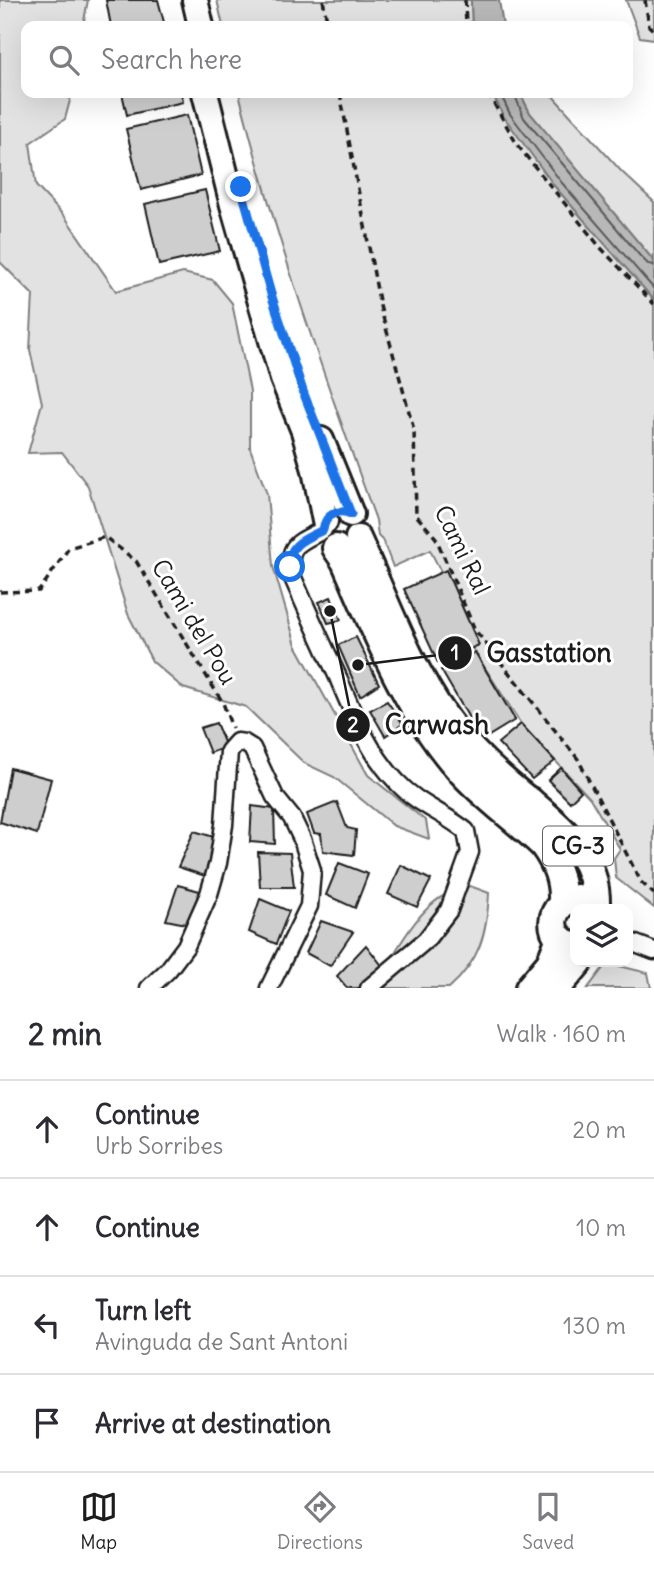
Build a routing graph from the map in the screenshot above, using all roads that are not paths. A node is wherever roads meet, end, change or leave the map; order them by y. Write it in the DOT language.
graph roads {
  1 [pos="182,0"];
  2 [pos="195,0"];
  3 [pos="187,21"];
  4 [pos="200,21"];
  5 [pos="206,98"];
  6 [pos="218,98"];
  7 [pos="335,534"];
  8 [pos="530,801"];
  9 [pos="562,904"];
  10 [pos="592,904"];
  11 [pos="596,904"];
  12 [pos="568,942"];
  13 [pos="633,943"];
  14 [pos="654,951"];
  15 [pos="575,967"];
  16 [pos="149,988"];
  17 [pos="269,988"];
  18 [pos="369,988"];
  19 [pos="529,988"];
  20 [pos="557,988"];
  1 -- 3 [label="main road"];
  2 -- 4 [label="main road"];
  5 -- 7 [label="main road, CG-3"];
  6 -- 7 [label="main road"];
  7 -- 8 [label="main road, CG-3"];
  7 -- 9 [label="highway, CG-3"];
  7 -- 18 [label="street"];
  8 -- 11 [label="highway, CG-3"];
  9 -- 10 [label="highway, CG-3"];
  9 -- 12 [label="highway, CG-3"];
  12 -- 19 [label="highway, CG-3"];
  13 -- 14 [label="street"];
  15 -- 20 [label="highway"];
  16 -- 17 [label="street"];
}
